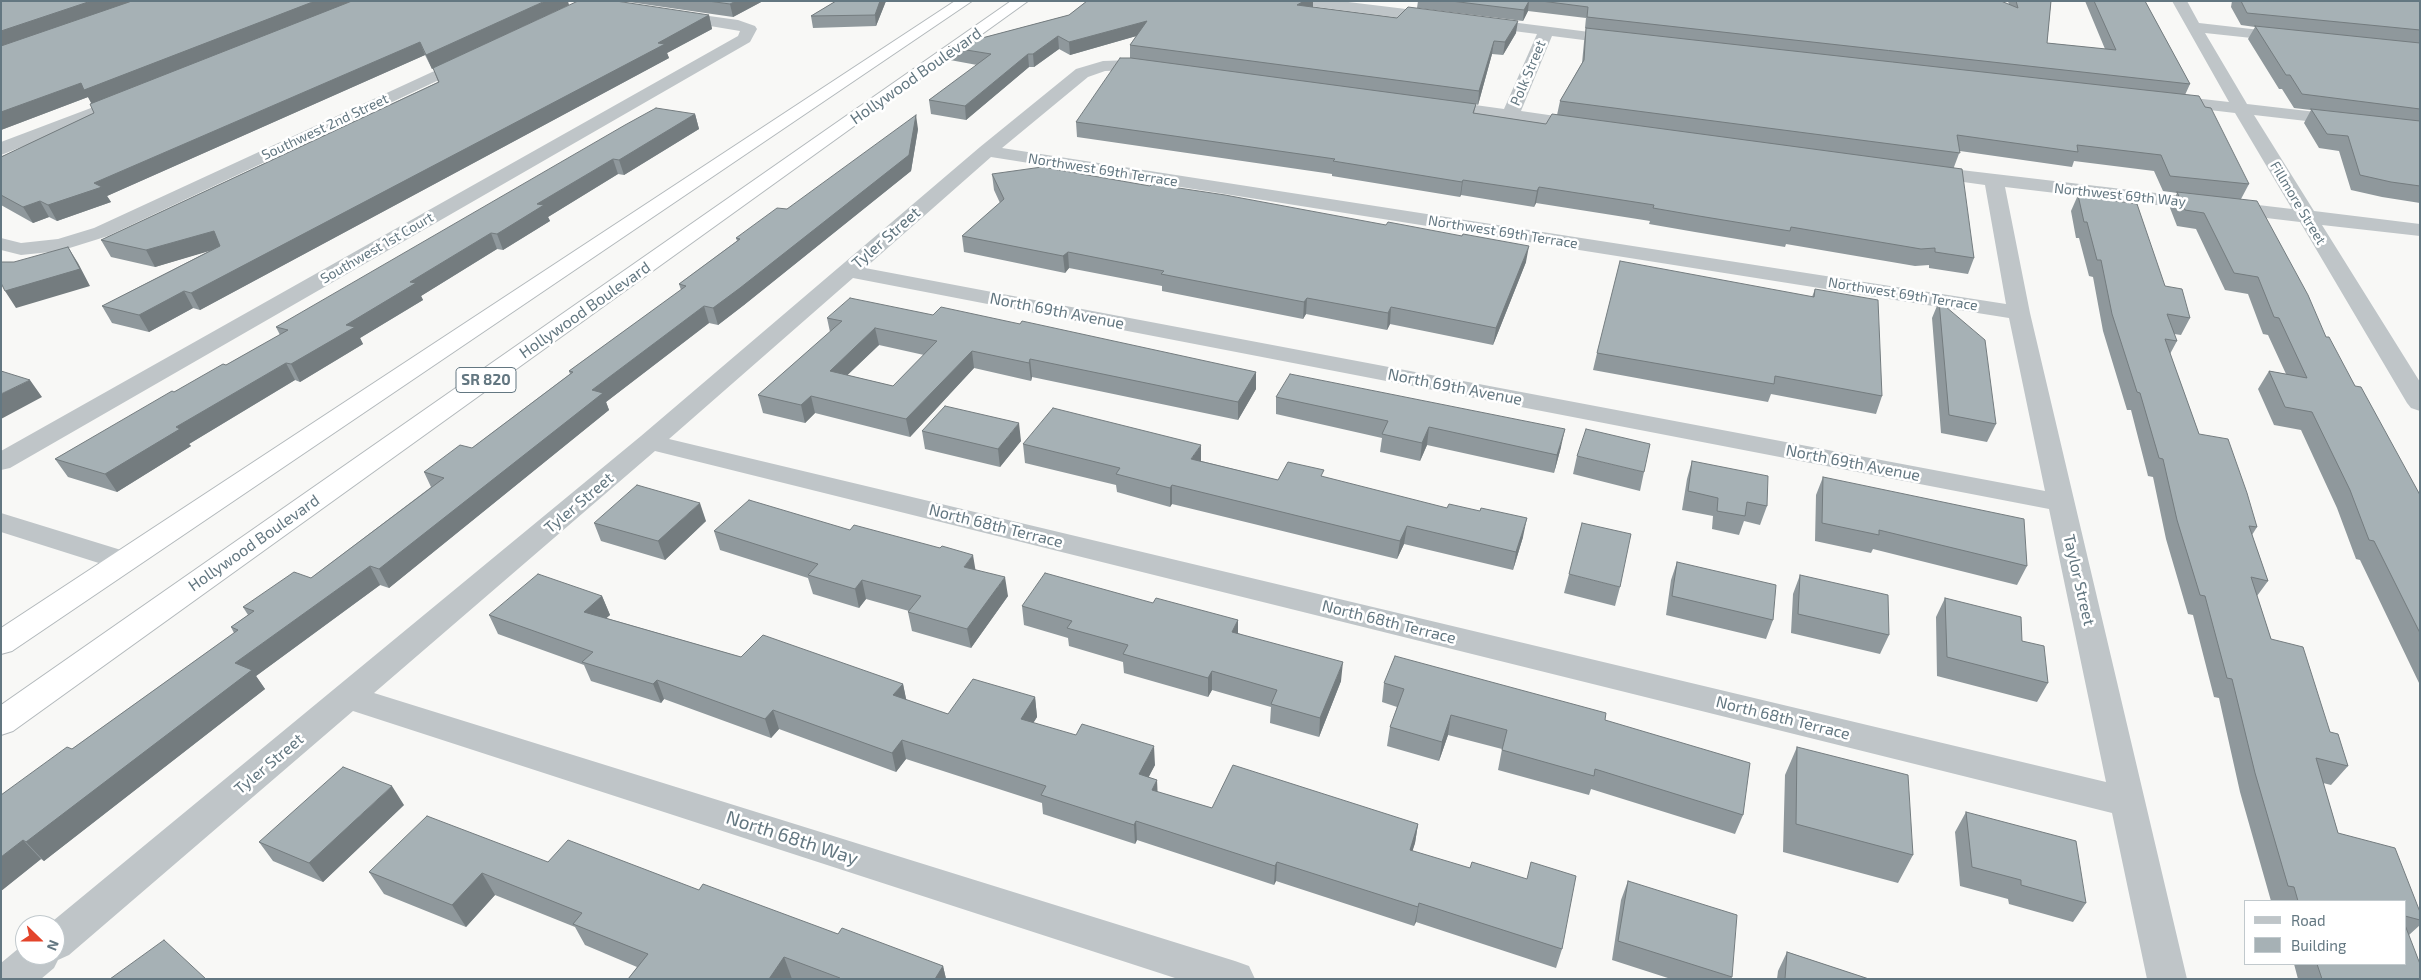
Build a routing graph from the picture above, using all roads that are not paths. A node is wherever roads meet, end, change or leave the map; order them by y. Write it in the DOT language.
graph roads {
  1 [pos="965,1"];
  2 [pos="1022,1"];
  3 [pos="1302,1"];
  4 [pos="2179,1"];
  5 [pos="1384,6"];
  6 [pos="654,13"];
  7 [pos="2194,27"];
  8 [pos="1546,31"];
  9 [pos="2302,38"];
  10 [pos="1641,42"];
  11 [pos="480,54"];
  12 [pos="1170,70"];
  13 [pos="146,92"];
  14 [pos="2155,99"];
  15 [pos="1423,103"];
  16 [pos="2241,108"];
  17 [pos="1510,115"];
  18 [pos="1599,127"];
  19 [pos="2420,129"];
  20 [pos="1,149"];
  21 [pos="987,151"];
  22 [pos="1915,170"];
  23 [pos="1994,181"];
  24 [pos="2305,215"];
  25 [pos="2420,230"];
  26 [pos="1,244"];
  27 [pos="848,271"];
  28 [pos="2019,313"];
  29 [pos="2396,362"];
  30 [pos="2420,366"];
  31 [pos="2420,403"];
  32 [pos="650,442"];
  33 [pos="1,462"];
  34 [pos="2062,503"];
  35 [pos="1,522"];
  36 [pos="124,561"];
  37 [pos="1,643"];
  38 [pos="349,697"];
  39 [pos="1,722"];
  40 [pos="2128,802"];
  41 [pos="65,935"];
  42 [pos="28,965"];
  43 [pos="12,979"];
  44 [pos="1235,979"];
  45 [pos="2167,979"];
  1 -- 36 [label="highway, Hollywood Boulevard / SR 820"];
  2 -- 39 [label="highway, Hollywood Boulevard / SR 820"];
  3 -- 5 [label="street"];
  4 -- 7 [label="street, Fillmore Street"];
  5 -- 8 [label="street"];
  6 -- 33 [label="street, Southwest 1st Court"];
  7 -- 9 [label="street"];
  7 -- 16 [label="street, Fillmore Street"];
  8 -- 10 [label="street"];
  8 -- 17 [label="street, Polk Street"];
  11 -- 26 [label="street, Southwest 2nd Street"];
  12 -- 21 [label="street, Tyler Street"];
  13 -- 20 [label="street"];
  14 -- 16 [label="street"];
  15 -- 17 [label="street"];
  16 -- 19 [label="street"];
  16 -- 24 [label="street, Fillmore Street"];
  17 -- 18 [label="street"];
  21 -- 27 [label="street, Tyler Street"];
  21 -- 28 [label="street, Northwest 69th Terrace"];
  22 -- 23 [label="street, Northwest 69th Way"];
  23 -- 24 [label="street, Northwest 69th Way"];
  23 -- 28 [label="street, Taylor Street"];
  24 -- 25 [label="street, Northwest 69th Way"];
  24 -- 29 [label="street, Fillmore Street"];
  27 -- 32 [label="street, Tyler Street"];
  27 -- 34 [label="street, North 69th Avenue"];
  28 -- 34 [label="street, Taylor Street"];
  29 -- 30 [label="street"];
  29 -- 31 [label="street, Fillmore Street"];
  32 -- 38 [label="street, Tyler Street"];
  32 -- 40 [label="street, North 68th Terrace"];
  34 -- 40 [label="street, Taylor Street"];
  35 -- 36 [label="street"];
  36 -- 37 [label="highway, Hollywood Boulevard / SR 820"];
  38 -- 41 [label="street, Tyler Street"];
  38 -- 44 [label="street, North 68th Way"];
  40 -- 45 [label="street, Taylor Street"];
  42 -- 43 [label="street"];
}
